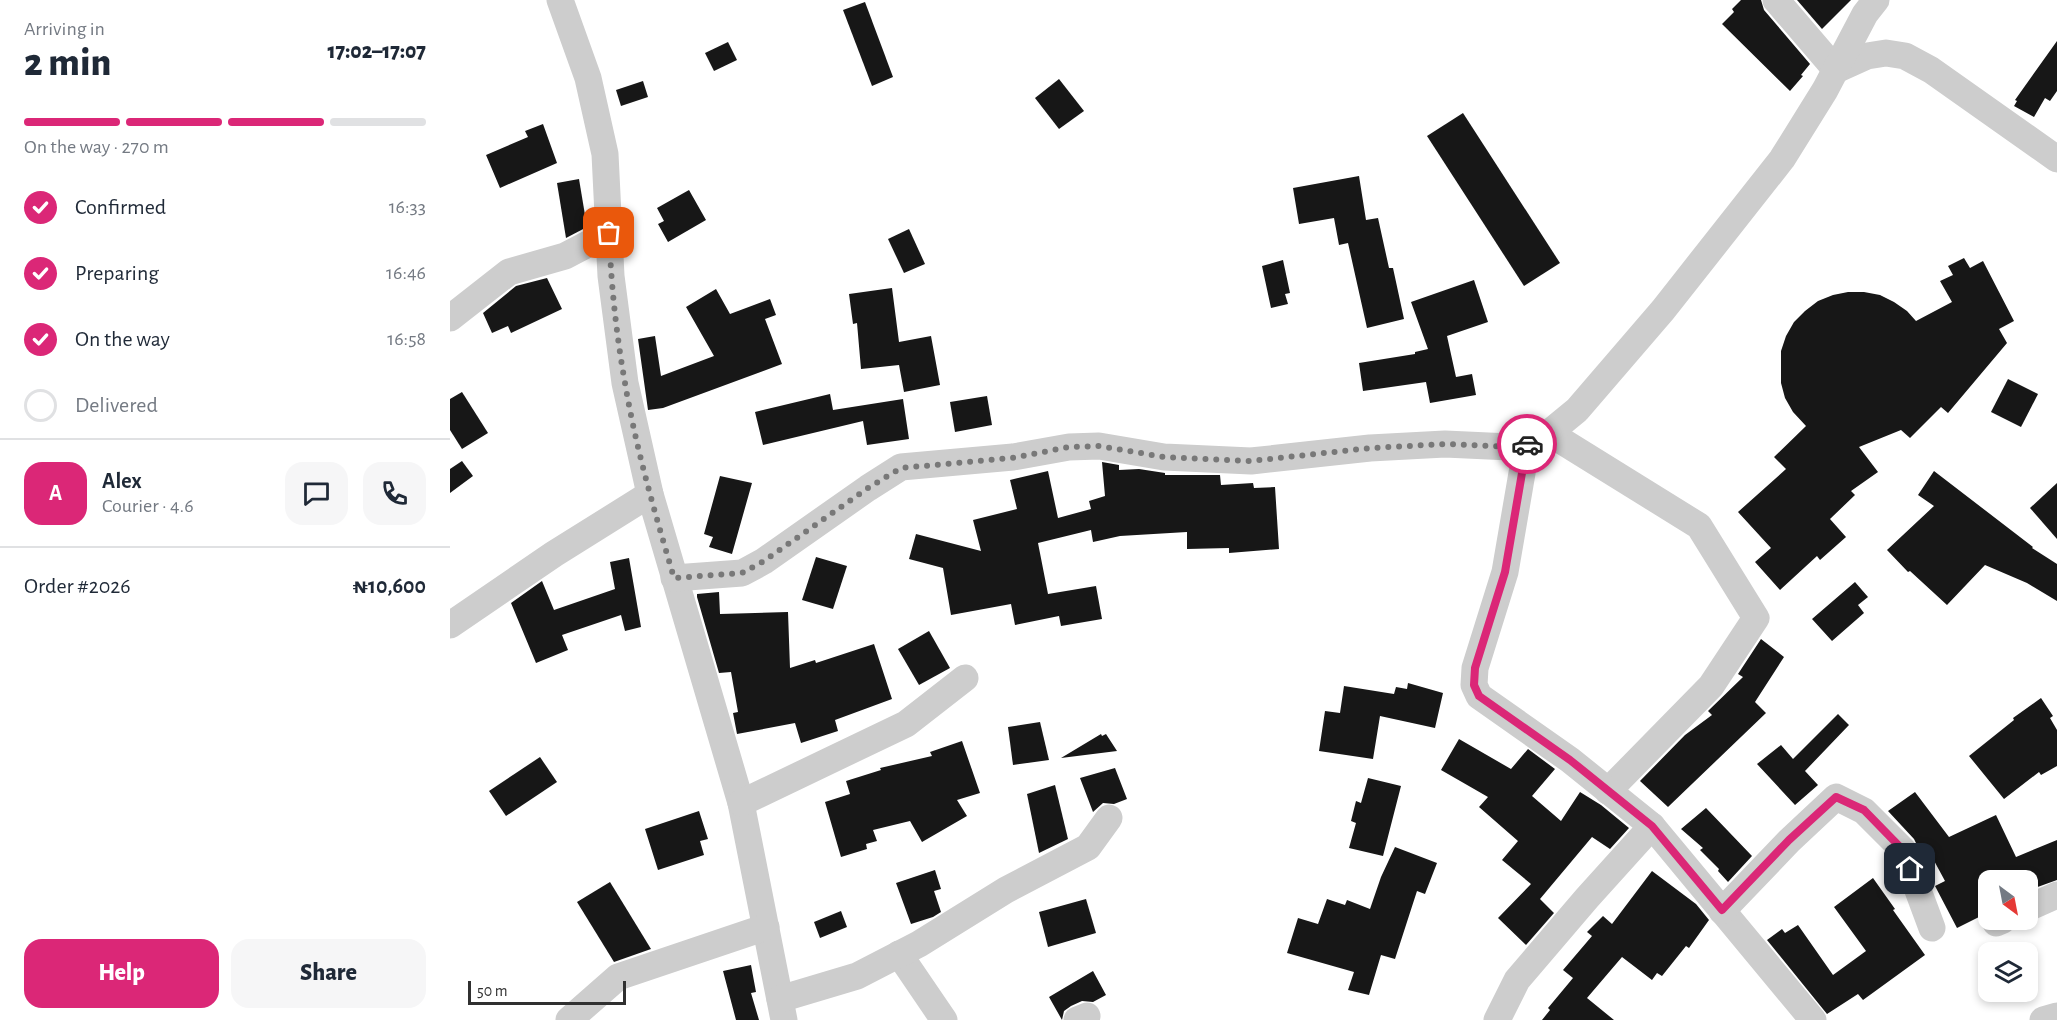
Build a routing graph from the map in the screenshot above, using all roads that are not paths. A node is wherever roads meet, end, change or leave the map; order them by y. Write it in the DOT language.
graph roads {
  1 [pos="560,0"];
  2 [pos="1776,0"];
  3 [pos="1876,0"];
  4 [pos="1836,70"];
  5 [pos="2057,159"];
  6 [pos="609,233"];
  7 [pos="450,318"];
  8 [pos="1538,439"];
  9 [pos="650,495"];
  10 [pos="674,578"];
  11 [pos="450,625"];
  12 [pos="965,678"];
  13 [pos="1608,791"];
  14 [pos="741,803"];
  15 [pos="1109,818"];
  16 [pos="1652,826"];
  17 [pos="2057,895"];
  18 [pos="2038,904"];
  19 [pos="1722,910"];
  20 [pos="766,927"];
  21 [pos="1932,928"];
  22 [pos="899,954"];
  23 [pos="782,1010"];
  24 [pos="2057,1016"];
  25 [pos="569,1020"];
  26 [pos="944,1020"];
  27 [pos="1497,1020"];
  28 [pos="1813,1020"];
  29 [pos="2043,1020"];
  1 -- 6 [label="street"];
  2 -- 4 [label="street"];
  3 -- 4 [label="street"];
  4 -- 5 [label="street"];
  4 -- 8 [label="street"];
  6 -- 7 [label="street"];
  6 -- 9 [label="street"];
  8 -- 10 [label="street"];
  8 -- 13 [label="street"];
  8 -- 13 [label="street"];
  9 -- 10 [label="street"];
  9 -- 11 [label="street"];
  10 -- 14 [label="street"];
  12 -- 14 [label="street"];
  13 -- 16 [label="street"];
  14 -- 20 [label="street"];
  15 -- 22 [label="street"];
  16 -- 19 [label="street"];
  16 -- 27 [label="street"];
  17 -- 18 [label="street"];
  19 -- 21 [label="street"];
  19 -- 28 [label="street"];
  20 -- 23 [label="street"];
  20 -- 25 [label="street"];
  22 -- 23 [label="street"];
  22 -- 26 [label="street"];
  24 -- 29 [label="street"];
}
